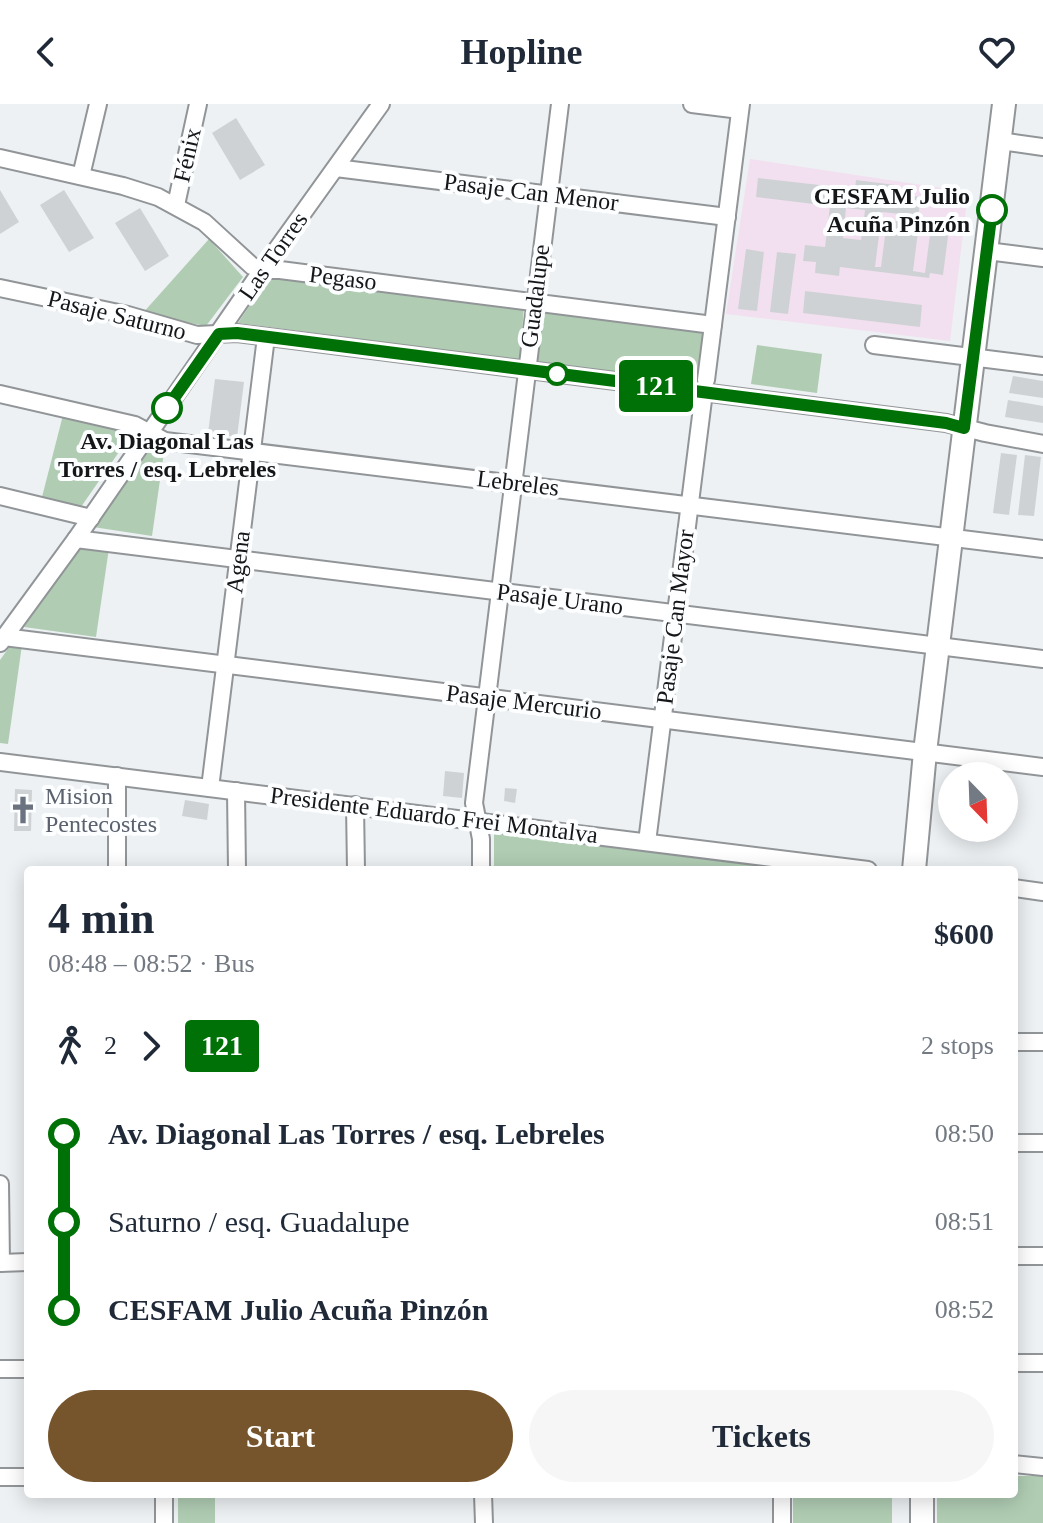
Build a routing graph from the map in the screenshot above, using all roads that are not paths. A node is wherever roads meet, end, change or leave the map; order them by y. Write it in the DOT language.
graph roads {
  1 [pos="98,104"];
  2 [pos="198,104"];
  3 [pos="381,104"];
  4 [pos="560,104"];
  5 [pos="692,104"];
  6 [pos="1004,104"];
  7 [pos="741,107"];
  8 [pos="1000,141"];
  9 [pos="1043,147"];
  10 [pos="0,158"];
  11 [pos="336,168"];
  12 [pos="81,176"];
  13 [pos="548,195"];
  14 [pos="176,205"];
  15 [pos="727,217"];
  16 [pos="987,251"];
  17 [pos="1043,258"];
  18 [pos="262,270"];
  19 [pos="0,288"];
  20 [pos="534,303"];
  21 [pos="713,325"];
  22 [pos="219,334"];
  23 [pos="266,337"];
  24 [pos="874,345"];
  25 [pos="974,357"];
  26 [pos="1043,366"];
  27 [pos="526,370"];
  28 [pos="705,386"];
  29 [pos="0,394"];
  30 [pos="964,428"];
  31 [pos="150,433"];
  32 [pos="1043,444"];
  33 [pos="252,450"];
  34 [pos="512,483"];
  35 [pos="0,496"];
  36 [pos="690,505"];
  37 [pos="91,518"];
  38 [pos="952,537"];
  39 [pos="76,539"];
  40 [pos="1043,549"];
  41 [pos="239,559"];
  42 [pos="499,592"];
  43 [pos="676,614"];
  44 [pos="2,640"];
  45 [pos="938,646"];
  46 [pos="1043,659"];
  47 [pos="226,665"];
  48 [pos="486,697"];
  49 [pos="662,719"];
  50 [pos="925,752"];
  51 [pos="0,762"];
  52 [pos="1043,767"];
  53 [pos="117,776"];
  54 [pos="210,788"];
  55 [pos="236,791"];
  56 [pos="355,805"];
  57 [pos="477,820"];
  58 [pos="647,842"];
  59 [pos="117,866"];
  60 [pos="237,866"];
  61 [pos="356,866"];
  62 [pos="481,866"];
  63 [pos="836,866"];
  64 [pos="914,866"];
  65 [pos="1018,889"];
  66 [pos="1043,892"];
  67 [pos="1018,1042"];
  68 [pos="1043,1042"];
  69 [pos="1018,1143"];
  70 [pos="1043,1143"];
  71 [pos="0,1184"];
  72 [pos="1018,1256"];
  73 [pos="1043,1256"];
  74 [pos="24,1262"];
  75 [pos="0,1263"];
  76 [pos="1018,1363"];
  77 [pos="1043,1363"];
  78 [pos="0,1369"];
  79 [pos="24,1369"];
  80 [pos="1018,1464"];
  81 [pos="1043,1467"];
  82 [pos="0,1477"];
  83 [pos="24,1477"];
  84 [pos="164,1498"];
  85 [pos="483,1498"];
  86 [pos="782,1498"];
  87 [pos="922,1498"];
  88 [pos="164,1523"];
  89 [pos="484,1523"];
  90 [pos="782,1523"];
  91 [pos="922,1523"];
  1 -- 12 [label="street"];
  2 -- 14 [label="street, Fénix"];
  3 -- 11 [label="street, Las Torres"];
  4 -- 13 [label="street, Guadalupe"];
  5 -- 7 [label="street"];
  6 -- 8 [label="main road"];
  7 -- 15 [label="street, Pasaje Can Mayor"];
  8 -- 9 [label="street"];
  8 -- 16 [label="main road"];
  10 -- 12 [label="street"];
  11 -- 13 [label="street, Pasaje Can Menor"];
  11 -- 18 [label="street, Las Torres"];
  12 -- 14 [label="street"];
  13 -- 15 [label="street, Pasaje Can Menor"];
  13 -- 20 [label="street, Guadalupe"];
  14 -- 18 [label="street"];
  15 -- 21 [label="street, Pasaje Can Mayor"];
  16 -- 17 [label="street"];
  16 -- 25 [label="main road"];
  18 -- 20 [label="street, Pegaso"];
  18 -- 22 [label="street, Las Torres"];
  19 -- 22 [label="street, Pasaje Saturno"];
  20 -- 21 [label="street, Pegaso"];
  20 -- 27 [label="street, Guadalupe"];
  21 -- 28 [label="street, Pasaje Can Mayor"];
  22 -- 23 [label="street, Pasaje Saturno"];
  22 -- 31 [label="street, Las Torres"];
  23 -- 27 [label="street, Pasaje Saturno"];
  23 -- 33 [label="street, Agena"];
  24 -- 25 [label="street"];
  25 -- 26 [label="street"];
  25 -- 30 [label="main road"];
  27 -- 28 [label="street, Pasaje Saturno"];
  27 -- 34 [label="street, Guadalupe"];
  28 -- 30 [label="street, Pasaje Saturno"];
  28 -- 36 [label="street, Pasaje Can Mayor"];
  29 -- 31 [label="street, Lebreles"];
  30 -- 32 [label="street, Pasaje Saturno"];
  30 -- 38 [label="main road"];
  31 -- 33 [label="street, Lebreles"];
  31 -- 37 [label="street, Las Torres"];
  33 -- 34 [label="street, Lebreles"];
  33 -- 41 [label="street, Agena"];
  34 -- 36 [label="street, Lebreles"];
  34 -- 42 [label="street, Guadalupe"];
  35 -- 37 [label="street"];
  36 -- 38 [label="street, Lebreles"];
  36 -- 43 [label="street, Pasaje Can Mayor"];
  37 -- 39 [label="street, Las Torres"];
  38 -- 40 [label="street, Lebreles"];
  38 -- 45 [label="main road"];
  39 -- 41 [label="street, Pasaje Urano"];
  39 -- 44 [label="street, Las Torres"];
  41 -- 42 [label="street, Pasaje Urano"];
  41 -- 47 [label="street, Agena"];
  42 -- 43 [label="street, Pasaje Urano"];
  42 -- 48 [label="street, Guadalupe"];
  43 -- 45 [label="street, Pasaje Urano"];
  43 -- 49 [label="street, Pasaje Can Mayor"];
  44 -- 47 [label="street, Pasaje Mercurio"];
  45 -- 46 [label="street, Pasaje Urano"];
  45 -- 50 [label="main road"];
  47 -- 48 [label="street, Pasaje Mercurio"];
  47 -- 54 [label="street, Agena"];
  48 -- 49 [label="street, Pasaje Mercurio"];
  48 -- 57 [label="street, Guadalupe"];
  49 -- 50 [label="street, Pasaje Mercurio"];
  49 -- 58 [label="street, Pasaje Can Mayor"];
  50 -- 52 [label="street, Pasaje Mercurio"];
  50 -- 64 [label="main road"];
  51 -- 53 [label="street, Presidente Eduardo Frei Montalva"];
  53 -- 54 [label="street, Presidente Eduardo Frei Montalva"];
  53 -- 59 [label="street"];
  54 -- 55 [label="street, Presidente Eduardo Frei Montalva"];
  55 -- 56 [label="street, Presidente Eduardo Frei Montalva"];
  55 -- 60 [label="street"];
  56 -- 57 [label="street, Presidente Eduardo Frei Montalva"];
  56 -- 61 [label="street"];
  57 -- 58 [label="street, Presidente Eduardo Frei Montalva"];
  57 -- 62 [label="street, Guadalupe"];
  58 -- 63 [label="street, Presidente Eduardo Frei Montalva"];
  65 -- 66 [label="street"];
  67 -- 68 [label="street"];
  69 -- 70 [label="street"];
  71 -- 75 [label="street"];
  72 -- 73 [label="street"];
  74 -- 75 [label="street"];
  76 -- 77 [label="street"];
  78 -- 79 [label="street"];
  80 -- 81 [label="street"];
  82 -- 83 [label="street"];
  84 -- 88 [label="street"];
  85 -- 89 [label="street"];
  86 -- 90 [label="street"];
  87 -- 91 [label="main road"];
}
